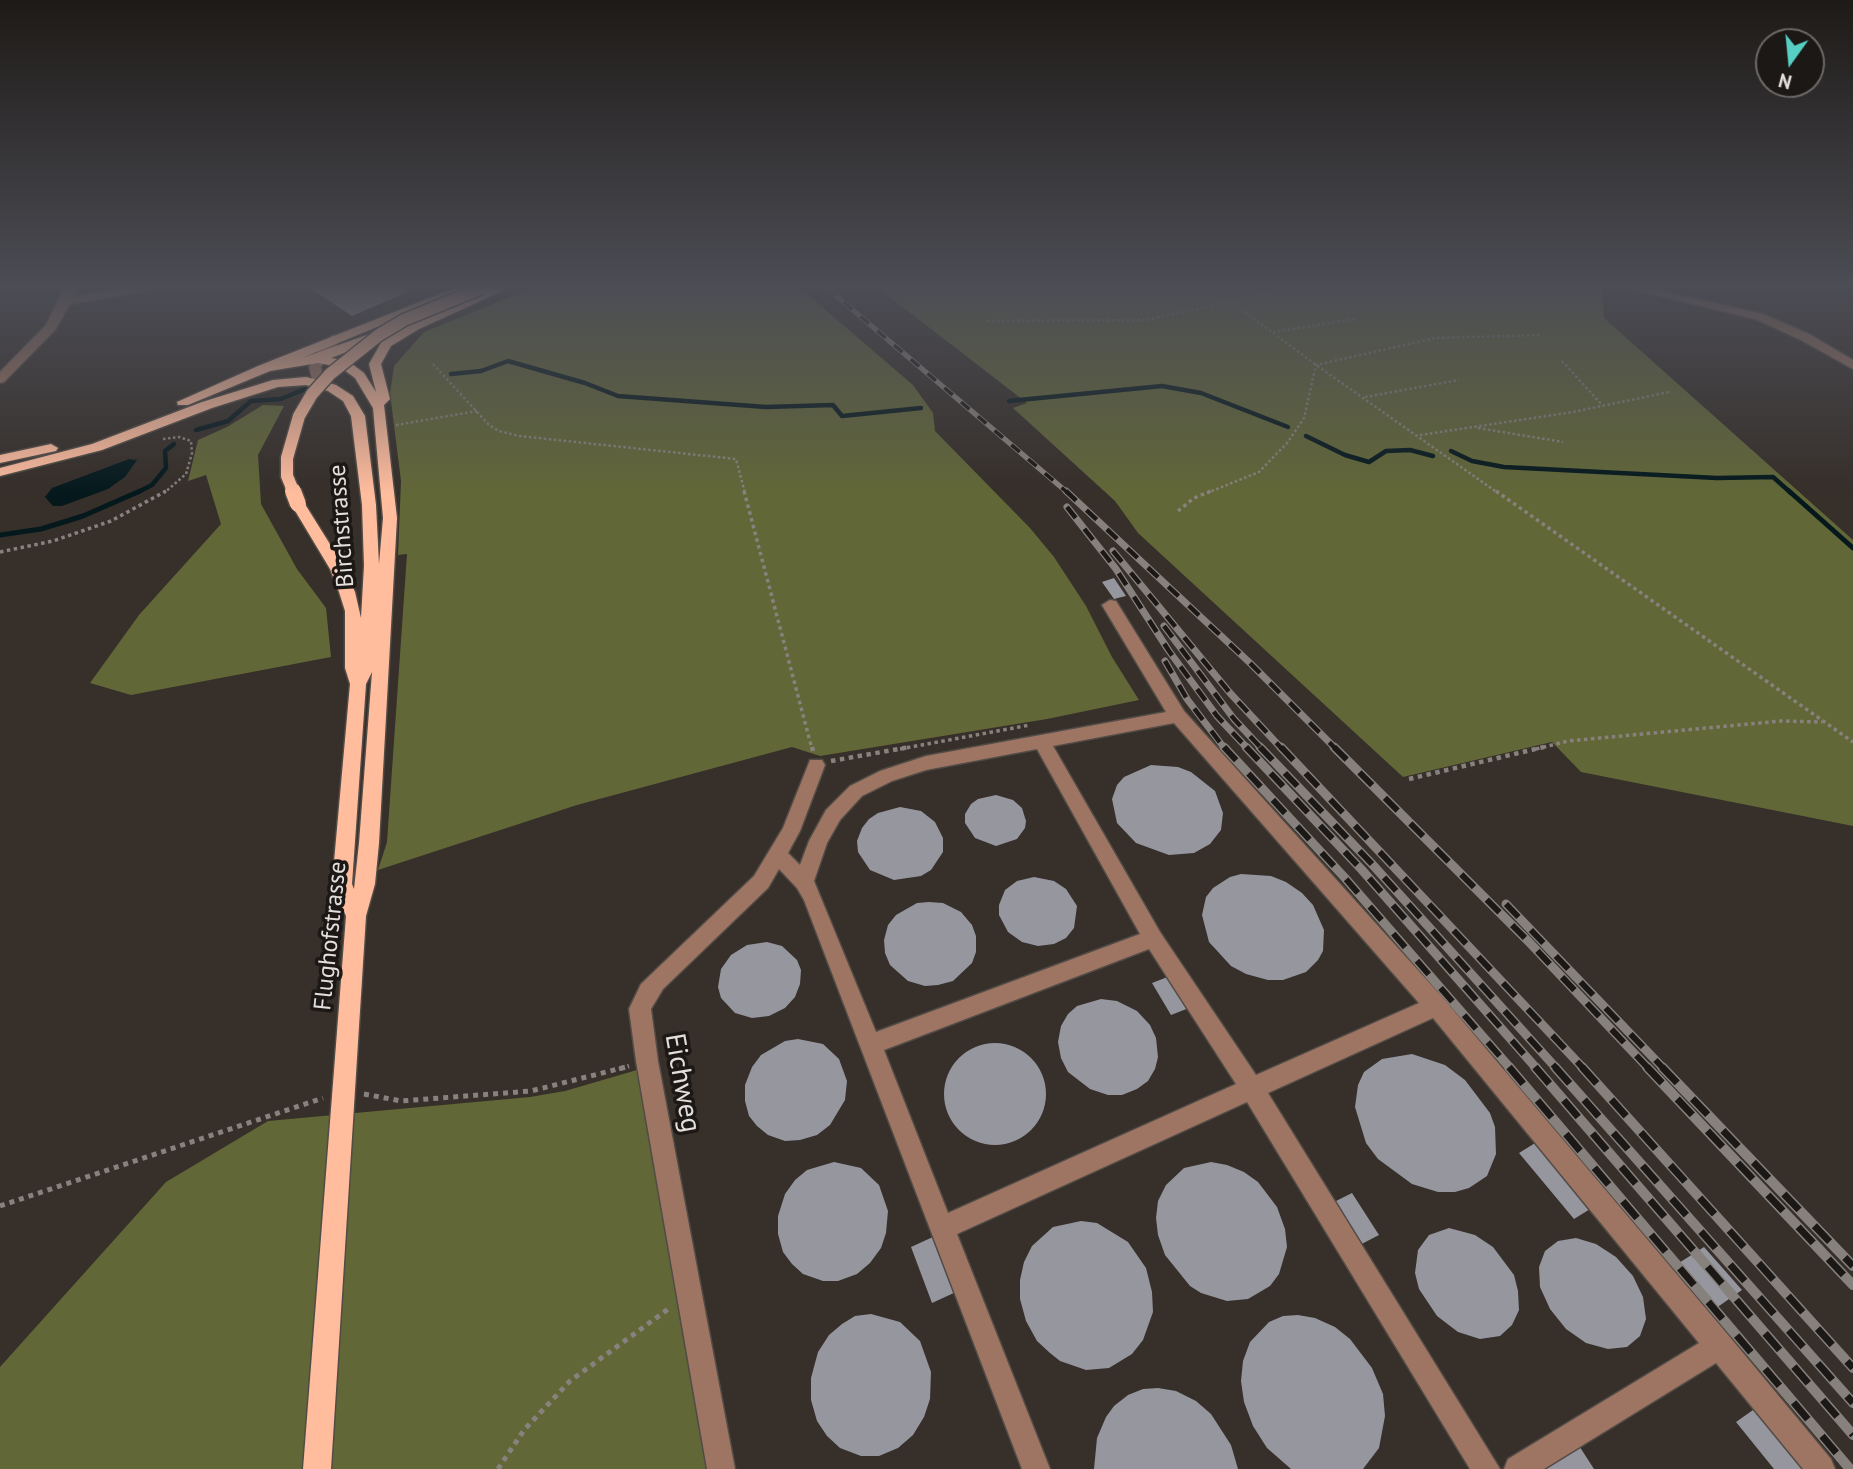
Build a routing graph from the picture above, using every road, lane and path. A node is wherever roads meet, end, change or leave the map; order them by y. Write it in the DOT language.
graph roads {
  1 [pos="24,357"];
  2 [pos="292,357"];
  3 [pos="320,357"];
  4 [pos="324,357"];
  5 [pos="352,357"];
  6 [pos="379,357"];
  7 [pos="1305,357"];
  8 [pos="1353,357"];
  9 [pos="318,359"];
  10 [pos="1562,361"];
  11 [pos="433,364"];
  12 [pos="1316,365"];
  13 [pos="262,369"];
  14 [pos="0,379"];
  15 [pos="1459,380"];
  16 [pos="318,384"];
  17 [pos="1670,392"];
  18 [pos="1365,397"];
  19 [pos="207,405"];
  20 [pos="1602,406"];
  21 [pos="379,408"];
  22 [pos="477,411"];
  23 [pos="382,427"];
  24 [pos="1472,427"];
  25 [pos="1420,435"];
  26 [pos="153,440"];
  27 [pos="1563,442"];
  28 [pos="0,459"];
  29 [pos="0,472"];
  30 [pos="1178,511"];
  31 [pos="0,552"];
  32 [pos="1110,605"];
  33 [pos="358,684"];
  34 [pos="1178,716"];
  35 [pos="1825,722"];
  36 [pos="1039,733"];
  37 [pos="1853,742"];
  38 [pos="816,765"];
  39 [pos="1409,779"];
  40 [pos="778,856"];
  41 [pos="804,882"];
  42 [pos="356,916"];
  43 [pos="1153,938"];
  44 [pos="1436,1006"];
  45 [pos="870,1045"];
  46 [pos="647,1061"];
  47 [pos="1251,1087"];
  48 [pos="344,1090"];
  49 [pos="0,1206"];
  50 [pos="942,1228"];
  51 [pos="689,1293"];
  52 [pos="1720,1345"];
  53 [pos="317,1469"];
  54 [pos="498,1469"];
  55 [pos="721,1469"];
  56 [pos="1035,1469"];
  57 [pos="1486,1469"];
  58 [pos="1518,1469"];
  59 [pos="1821,1469"];
  1 -- 14 [label="street"];
  2 -- 13 [label="main road, Birchstrasse"];
  3 -- 9 [label="street"];
  4 -- 9 [label="main road, Birchstrasse"];
  5 -- 33 [label="main road, Birchstrasse, bridge"];
  6 -- 21 [label="main road"];
  7 -- 12 [label="path"];
  8 -- 12 [label="path"];
  9 -- 13 [label="main road, Birchstrasse"];
  9 -- 16 [label="street"];
  9 -- 19 [label="main road, Birchstrasse"];
  9 -- 21 [label="main road, Birchstrasse"];
  10 -- 20 [label="path"];
  11 -- 22 [label="path"];
  12 -- 18 [label="path"];
  12 -- 30 [label="path"];
  13 -- 28 [label="main road, Birchstrasse"];
  15 -- 18 [label="path"];
  16 -- 19 [label="main road, Birchstrasse"];
  16 -- 33 [label="main road, Birchstrasse"];
  17 -- 20 [label="path"];
  18 -- 25 [label="path"];
  19 -- 29 [label="main road, Birchstrasse"];
  20 -- 24 [label="path"];
  21 -- 23 [label="main road, Flughofstrasse"];
  22 -- 23 [label="path"];
  22 -- 38 [label="path"];
  23 -- 42 [label="main road, Flughofstrasse"];
  24 -- 25 [label="path"];
  24 -- 27 [label="path"];
  25 -- 35 [label="path"];
  26 -- 31 [label="path"];
  32 -- 34 [label="street"];
  33 -- 42 [label="main road, Birchstrasse"];
  34 -- 36 [label="street"];
  34 -- 44 [label="street"];
  35 -- 37 [label="path"];
  35 -- 39 [label="path"];
  36 -- 38 [label="path"];
  36 -- 41 [label="street"];
  36 -- 43 [label="street"];
  38 -- 40 [label="street, Eichweg"];
  40 -- 41 [label="street"];
  40 -- 46 [label="street, Eichweg"];
  41 -- 45 [label="street"];
  42 -- 48 [label="main road, Flughofstrasse"];
  43 -- 45 [label="street"];
  43 -- 47 [label="street"];
  44 -- 47 [label="street"];
  44 -- 52 [label="street"];
  45 -- 50 [label="street"];
  46 -- 48 [label="path"];
  46 -- 51 [label="street, Eichweg"];
  47 -- 50 [label="street"];
  47 -- 57 [label="street"];
  48 -- 49 [label="path"];
  48 -- 53 [label="main road, Flughofstrasse"];
  50 -- 56 [label="street"];
  51 -- 54 [label="path"];
  51 -- 55 [label="street, Eichweg"];
  52 -- 58 [label="street"];
  52 -- 59 [label="street"];
}
